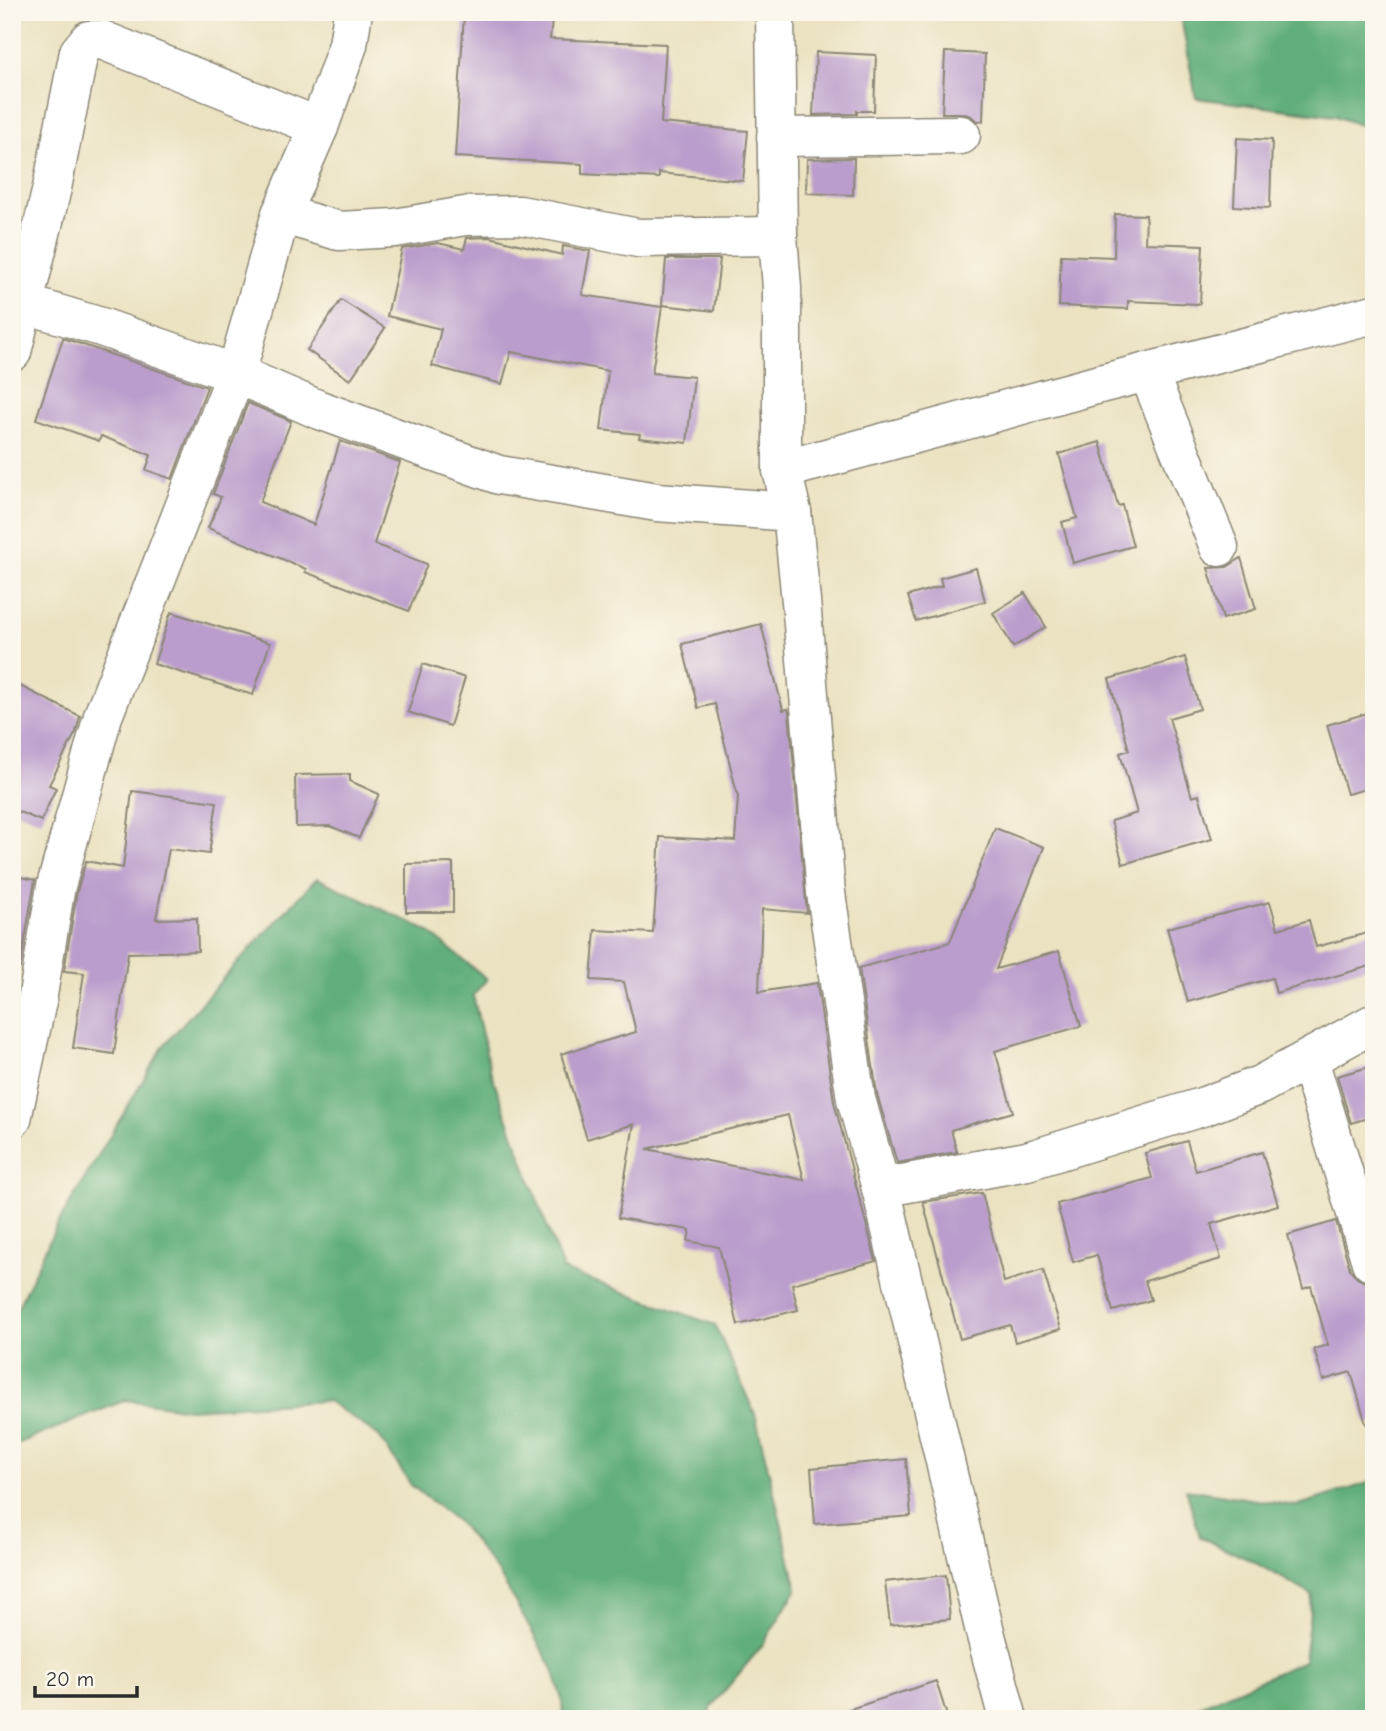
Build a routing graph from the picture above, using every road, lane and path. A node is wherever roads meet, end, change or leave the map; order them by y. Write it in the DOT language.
graph roads {
  1 [pos="352,12"];
  2 [pos="775,12"];
  3 [pos="319,127"];
  4 [pos="961,135"];
  5 [pos="776,137"];
  6 [pos="281,214"];
  7 [pos="778,236"];
  8 [pos="18,304"];
  9 [pos="1374,314"];
  10 [pos="12,352"];
  11 [pos="1148,372"];
  12 [pos="236,374"];
  13 [pos="782,470"];
  14 [pos="792,512"];
  15 [pos="1219,547"];
  16 [pos="22,1021"];
  17 [pos="1374,1023"];
  18 [pos="1309,1060"];
  19 [pos="12,1119"];
  20 [pos="880,1188"];
  21 [pos="1370,1262"];
  22 [pos="1008,1719"];
  1 -- 3 [label="street"];
  2 -- 5 [label="street"];
  3 -- 6 [label="street"];
  3 -- 8 [label="street"];
  4 -- 5 [label="street"];
  5 -- 7 [label="street"];
  6 -- 7 [label="street"];
  6 -- 12 [label="street"];
  7 -- 13 [label="street"];
  8 -- 10 [label="street"];
  8 -- 12 [label="street"];
  9 -- 11 [label="street"];
  11 -- 13 [label="street"];
  11 -- 15 [label="street"];
  12 -- 14 [label="street"];
  12 -- 16 [label="street"];
  13 -- 14 [label="street"];
  14 -- 20 [label="street"];
  16 -- 19 [label="street"];
  17 -- 18 [label="street"];
  18 -- 20 [label="street"];
  18 -- 21 [label="street"];
  20 -- 22 [label="street"];
}
